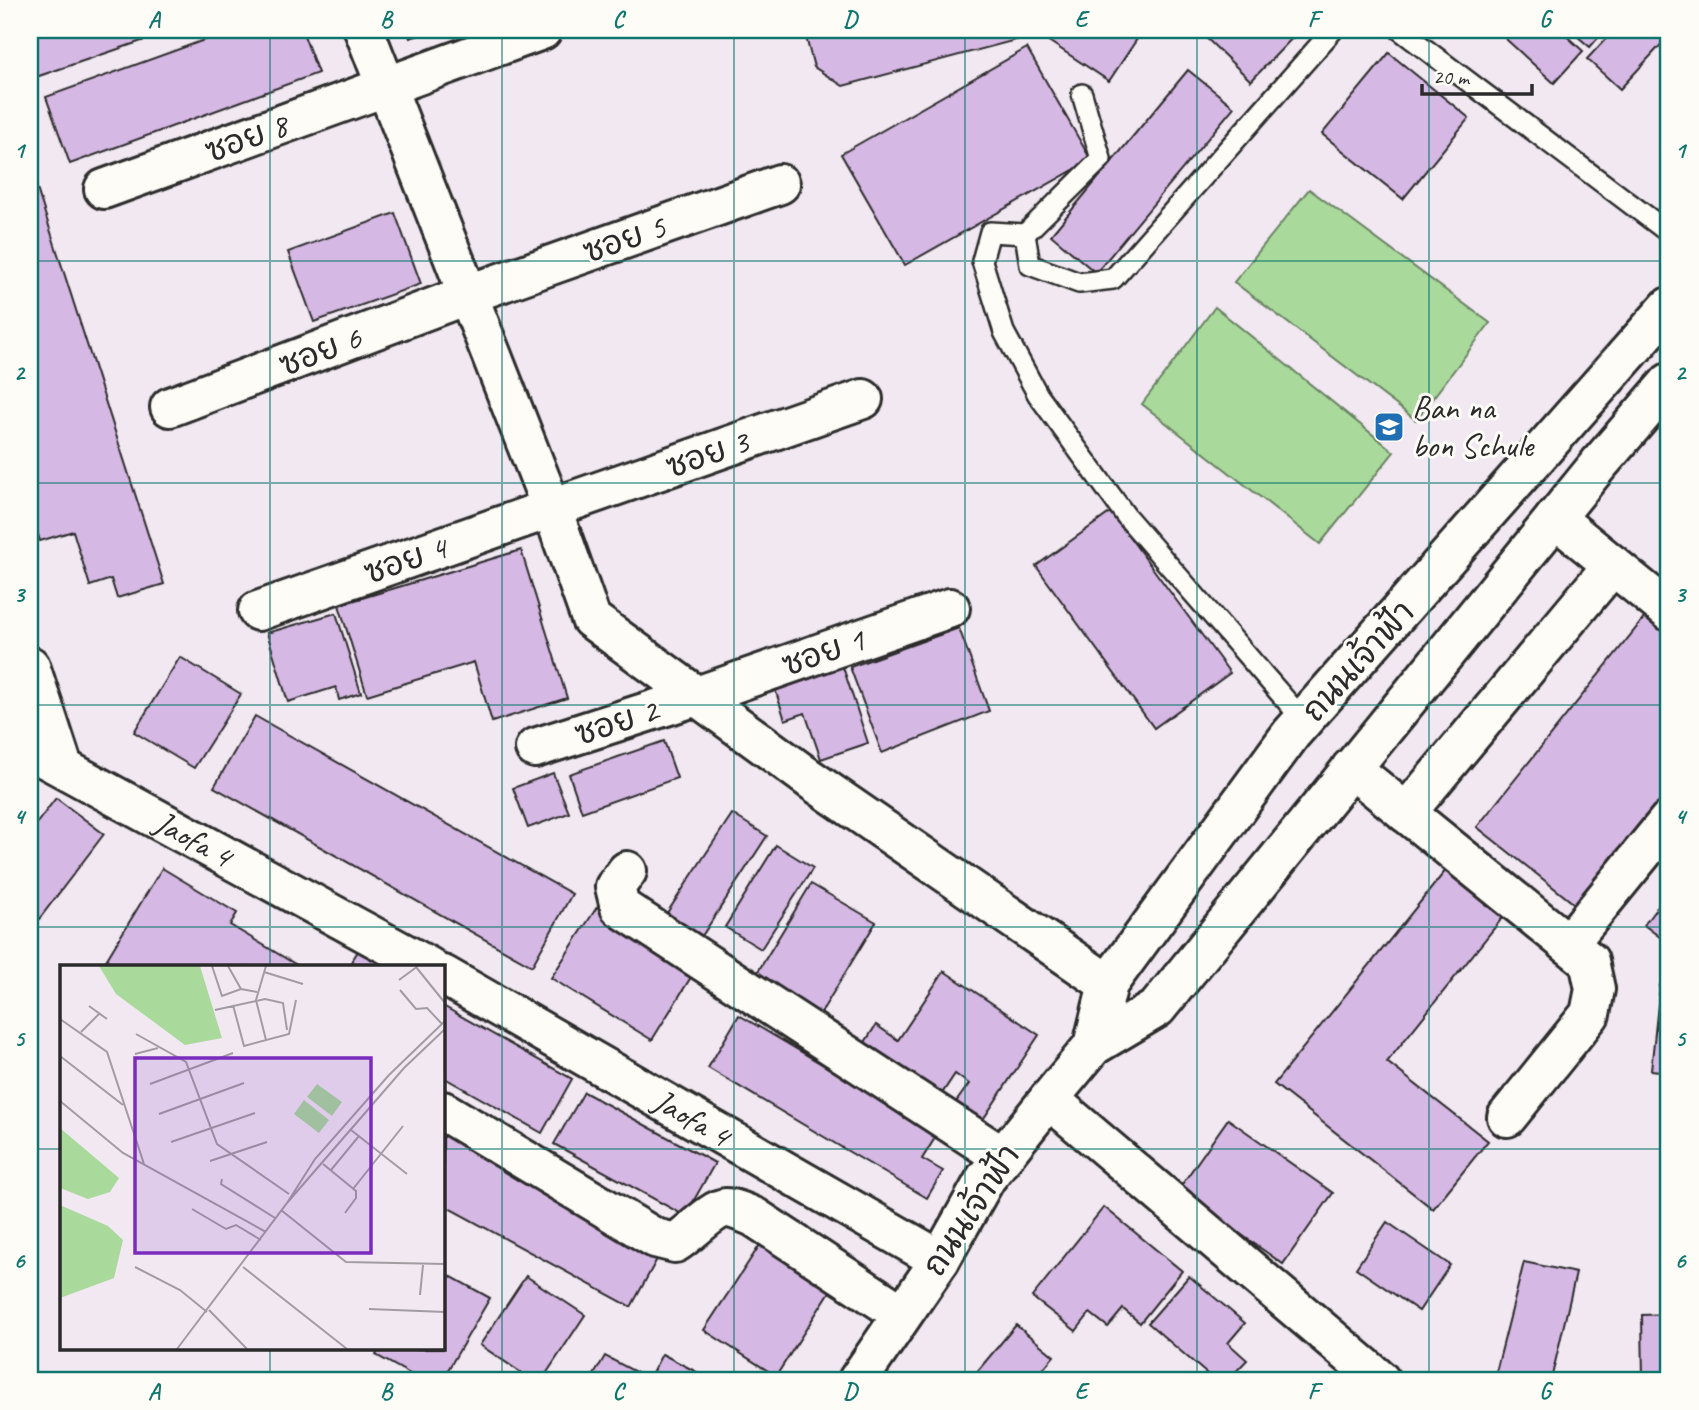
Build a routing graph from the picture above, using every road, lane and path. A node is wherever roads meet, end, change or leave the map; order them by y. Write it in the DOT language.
graph roads {
  1 [pos="364,30"];
  2 [pos="542,30"];
  3 [pos="1333,30"];
  4 [pos="1400,30"];
  5 [pos="387,88"];
  6 [pos="1082,94"];
  7 [pos="779,184"];
  8 [pos="104,189"];
  9 [pos="1025,233"];
  10 [pos="1669,233"];
  11 [pos="470,294"];
  12 [pos="1669,307"];
  13 [pos="1669,383"];
  14 [pos="863,399"];
  15 [pos="170,407"];
  16 [pos="552,509"];
  17 [pos="1555,518"];
  18 [pos="1612,565"];
  19 [pos="950,608"];
  20 [pos="258,611"];
  21 [pos="1669,611"];
  22 [pos="30,666"];
  23 [pos="697,696"];
  24 [pos="1304,720"];
  25 [pos="536,748"];
  26 [pos="30,750"];
  27 [pos="63,767"];
  28 [pos="1351,768"];
  29 [pos="1406,813"];
  30 [pos="1669,820"];
  31 [pos="627,871"];
  32 [pos="1569,944"];
  33 [pos="425,965"];
  34 [pos="444,976"];
  35 [pos="1108,984"];
  36 [pos="1093,1046"];
  37 [pos="1049,1099"];
  38 [pos="444,1112"];
  39 [pos="1507,1117"];
  40 [pos="1003,1157"];
  41 [pos="940,1260"];
  42 [pos="902,1314"];
  43 [pos="858,1380"];
  44 [pos="1380,1380"];
  1 -- 5 [label="street"];
  2 -- 5 [label="street, ซอย 8"];
  3 -- 9 [label="lane"];
  4 -- 10 [label="lane"];
  5 -- 8 [label="street, ซอย 8"];
  5 -- 11 [label="street"];
  6 -- 9 [label="lane"];
  7 -- 11 [label="street, ซอย 5"];
  9 -- 24 [label="lane"];
  11 -- 15 [label="street, ซอย 6"];
  11 -- 16 [label="street"];
  12 -- 24 [label="street, ถนนเจ้าฟ้า"];
  13 -- 17 [label="street, ถนนเจ้าฟ้า"];
  14 -- 16 [label="street, ซอย 3"];
  16 -- 20 [label="street, ซอย 4"];
  16 -- 23 [label="street"];
  17 -- 18 [label="street"];
  17 -- 28 [label="street, ถนนเจ้าฟ้า"];
  18 -- 21 [label="street"];
  18 -- 29 [label="street"];
  19 -- 23 [label="street, ซอย 1"];
  22 -- 27 [label="street"];
  23 -- 25 [label="street, ซอย 2"];
  23 -- 35 [label="street"];
  24 -- 35 [label="street, ถนนเจ้าฟ้า"];
  26 -- 27 [label="street, Jaofa 4"];
  27 -- 33 [label="street, Jaofa 4"];
  28 -- 29 [label="street"];
  28 -- 36 [label="street, ถนนเจ้าฟ้า"];
  29 -- 32 [label="street"];
  30 -- 32 [label="street"];
  31 -- 40 [label="street"];
  32 -- 39 [label="street"];
  34 -- 41 [label="street, Jaofa 4"];
  35 -- 36 [label="street, ถนนเจ้าฟ้า"];
  36 -- 37 [label="street, ถนนเจ้าฟ้า"];
  37 -- 40 [label="street, ถนนเจ้าฟ้า"];
  37 -- 44 [label="street"];
  38 -- 42 [label="street"];
  40 -- 41 [label="street, ถนนเจ้าฟ้า"];
  41 -- 42 [label="street, ถนนเจ้าฟ้า"];
  42 -- 43 [label="street, ถนนเจ้าฟ้า"];
}
